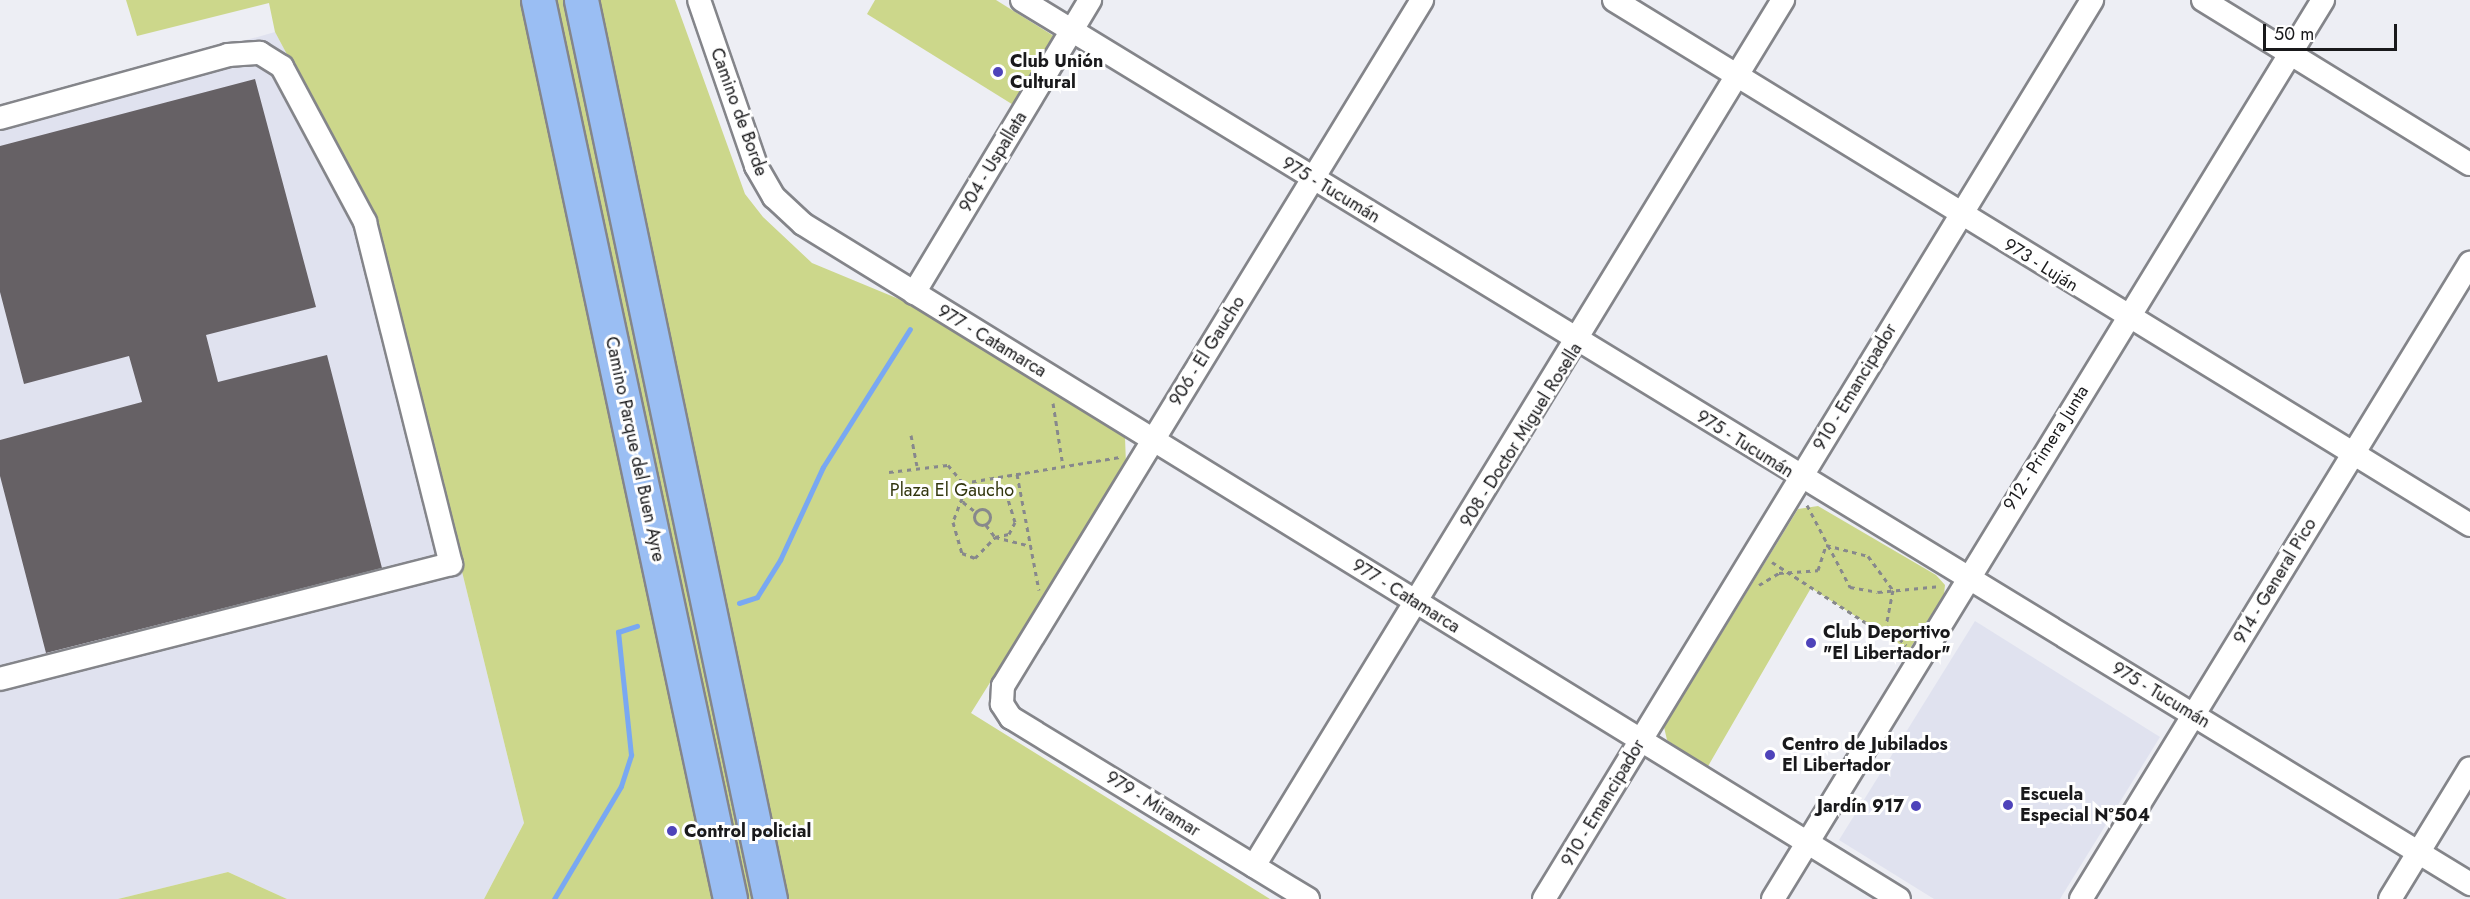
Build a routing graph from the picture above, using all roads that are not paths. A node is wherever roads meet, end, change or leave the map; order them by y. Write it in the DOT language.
graph roads {
  1 [pos="538,0"];
  2 [pos="580,0"];
  3 [pos="699,0"];
  4 [pos="1022,0"];
  5 [pos="1090,0"];
  6 [pos="1422,0"];
  7 [pos="1614,0"];
  8 [pos="1783,0"];
  9 [pos="2092,0"];
  10 [pos="2203,0"];
  11 [pos="2323,0"];
  12 [pos="1072,30"];
  13 [pos="2290,54"];
  14 [pos="1737,75"];
  15 [pos="0,118"];
  16 [pos="2470,164"];
  17 [pos="1312,179"];
  18 [pos="1960,215"];
  19 [pos="2470,263"];
  20 [pos="914,293"];
  21 [pos="2126,317"];
  22 [pos="1580,340"];
  23 [pos="1153,439"];
  24 [pos="2352,453"];
  25 [pos="1799,479"];
  26 [pos="2470,525"];
  27 [pos="1956,582"];
  28 [pos="1418,603"];
  29 [pos="0,679"];
  30 [pos="1002,704"];
  31 [pos="2195,715"];
  32 [pos="1642,739"];
  33 [pos="2470,768"];
  34 [pos="1808,842"];
  35 [pos="2418,853"];
  36 [pos="1254,866"];
  37 [pos="2470,884"];
  38 [pos="730,899"];
  39 [pos="770,899"];
  40 [pos="1308,899"];
  41 [pos="1544,899"];
  42 [pos="1773,899"];
  43 [pos="1899,899"];
  44 [pos="2080,899"];
  45 [pos="2390,899"];
  1 -- 38 [label="highway, Camino Parque del Buen Ayre"];
  2 -- 39 [label="highway"];
  3 -- 20 [label="street, Camino de Borde"];
  4 -- 12 [label="street, 975 - Tucumán"];
  5 -- 12 [label="street, 904 - Uspallata"];
  6 -- 17 [label="street, 906 - El Gaucho"];
  7 -- 14 [label="street, 973 - Luján"];
  8 -- 14 [label="street, 908 - Doctor Miguel Rosella"];
  9 -- 18 [label="street, 910 - Emancipador"];
  10 -- 13 [label="street"];
  11 -- 13 [label="street, 912 - Primera Junta"];
  12 -- 17 [label="street, 975 - Tucumán"];
  12 -- 20 [label="street, 904 - Uspallata"];
  13 -- 16 [label="street"];
  13 -- 21 [label="street, 912 - Primera Junta"];
  14 -- 18 [label="street, 973 - Luján"];
  14 -- 22 [label="street, 908 - Doctor Miguel Rosella"];
  15 -- 29 [label="street"];
  17 -- 22 [label="street, 975 - Tucumán"];
  17 -- 23 [label="street, 906 - El Gaucho"];
  18 -- 21 [label="street, 973 - Luján"];
  18 -- 25 [label="street, 910 - Emancipador"];
  19 -- 24 [label="street, 914 - General Pico"];
  20 -- 23 [label="street, 977 - Catamarca"];
  21 -- 24 [label="street, 973 - Luján"];
  21 -- 27 [label="street, 912 - Primera Junta"];
  22 -- 25 [label="street, 975 - Tucumán"];
  22 -- 28 [label="street, 908 - Doctor Miguel Rosella"];
  23 -- 28 [label="street, 977 - Catamarca"];
  23 -- 30 [label="street, 906 - El Gaucho"];
  24 -- 26 [label="street, 973 - Luján"];
  24 -- 31 [label="street, 914 - General Pico"];
  25 -- 27 [label="street, 975 - Tucumán"];
  25 -- 32 [label="street, 910 - Emancipador"];
  27 -- 31 [label="street, 975 - Tucumán"];
  27 -- 34 [label="street, 912 - Primera Junta"];
  28 -- 32 [label="street, 977 - Catamarca"];
  28 -- 36 [label="street, 908 - Doctor Miguel Rosella"];
  30 -- 36 [label="street, 979 - Miramar"];
  31 -- 35 [label="street, 975 - Tucumán"];
  31 -- 44 [label="street, 914 - General Pico"];
  32 -- 34 [label="street, 977 - Catamarca"];
  32 -- 41 [label="street, 910 - Emancipador"];
  33 -- 35 [label="street"];
  34 -- 42 [label="street, 912 - Primera Junta"];
  34 -- 43 [label="street, 977 - Catamarca"];
  35 -- 37 [label="street, 975 - Tucumán"];
  35 -- 45 [label="street"];
  36 -- 40 [label="street, 979 - Miramar"];
}
